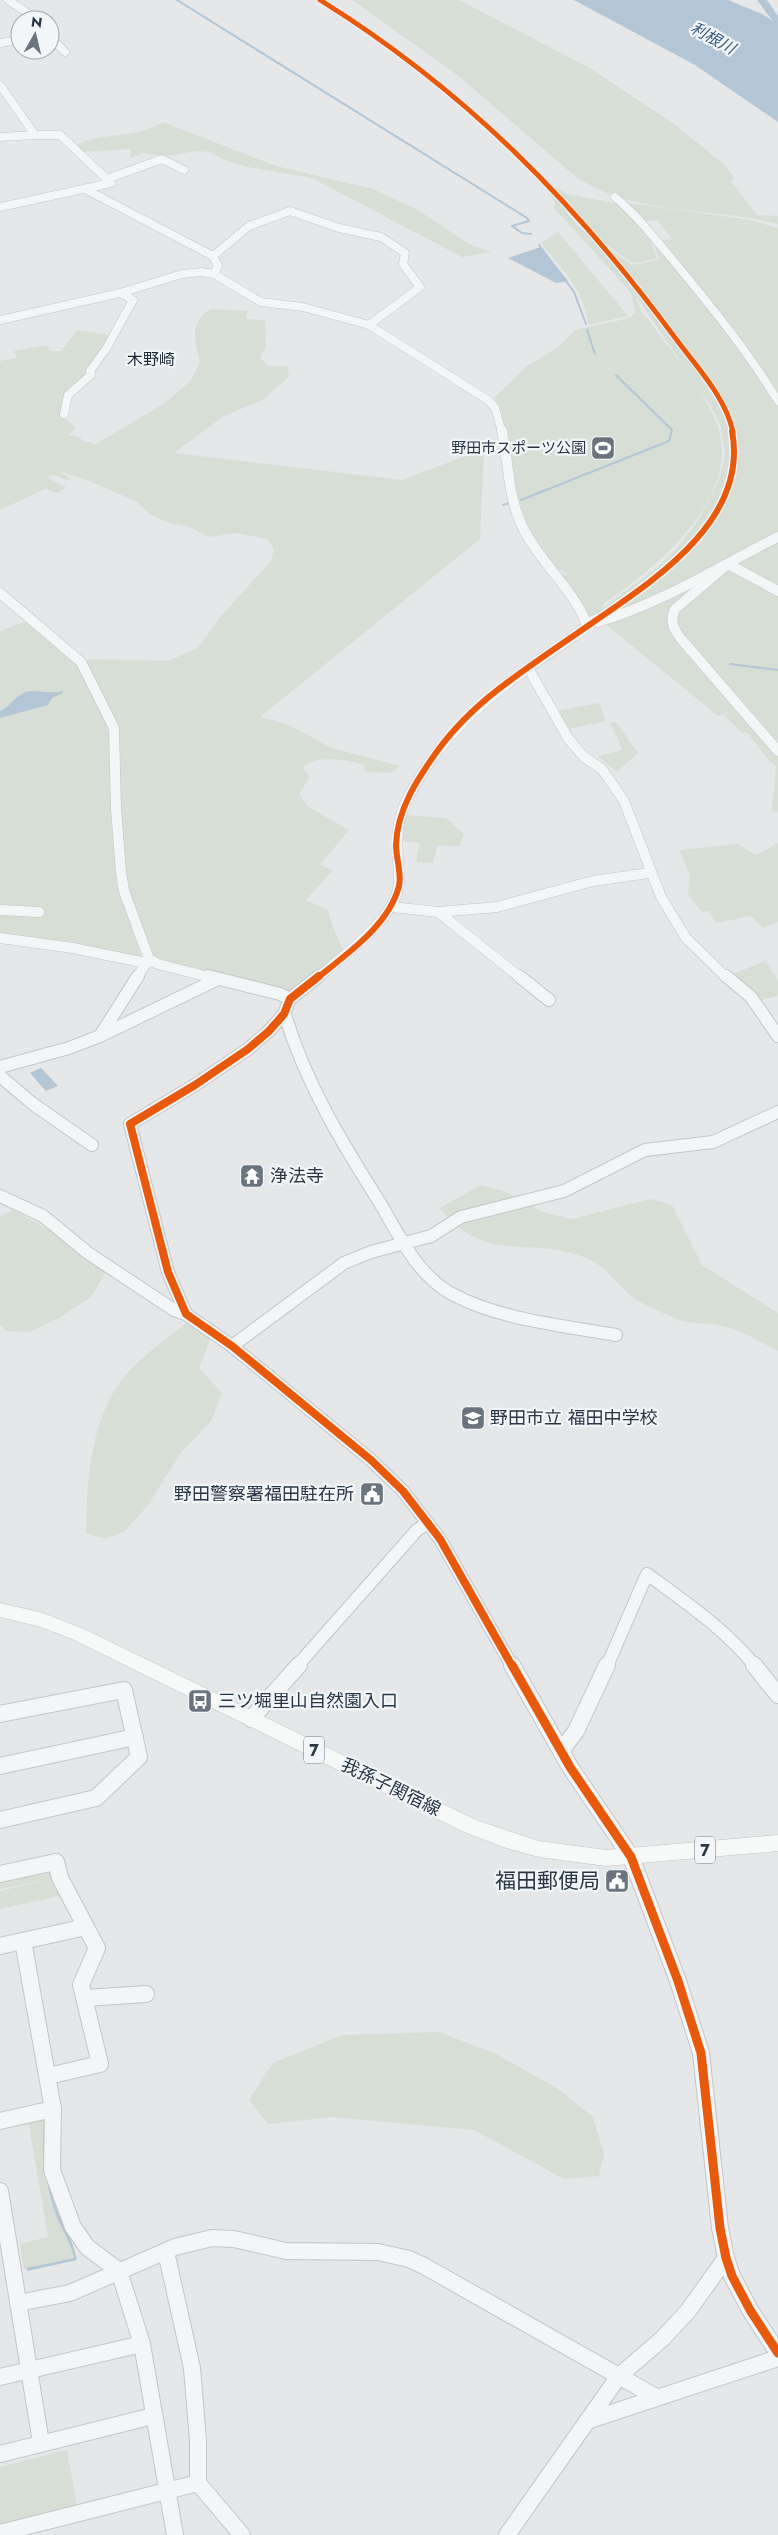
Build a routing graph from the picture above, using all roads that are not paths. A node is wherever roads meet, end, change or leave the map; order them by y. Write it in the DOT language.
graph roads {
  1 [pos="8,0"];
  2 [pos="23,10"];
  3 [pos="60,47"];
  4 [pos="65,52"];
  5 [pos="0,85"];
  6 [pos="35,135"];
  7 [pos="0,137"];
  8 [pos="184,170"];
  9 [pos="107,179"];
  10 [pos="85,189"];
  11 [pos="615,197"];
  12 [pos="0,207"];
  13 [pos="213,256"];
  14 [pos="214,274"];
  15 [pos="120,293"];
  16 [pos="0,320"];
  17 [pos="369,325"];
  18 [pos="778,401"];
  19 [pos="64,414"];
  20 [pos="778,537"];
  21 [pos="728,564"];
  22 [pos="678,590"];
  23 [pos="778,591"];
  24 [pos="0,593"];
  25 [pos="692,596"];
  26 [pos="606,616"];
  27 [pos="591,623"];
  28 [pos="528,668"];
  29 [pos="778,751"];
  30 [pos="650,872"];
  31 [pos="392,907"];
  32 [pos="0,910"];
  33 [pos="39,912"];
  34 [pos="438,912"];
  35 [pos="0,938"];
  36 [pos="149,962"];
  37 [pos="218,979"];
  38 [pos="285,996"];
  39 [pos="549,1000"];
  40 [pos="285,1015"];
  41 [pos="100,1036"];
  42 [pos="778,1036"];
  43 [pos="0,1067"];
  44 [pos="0,1076"];
  45 [pos="778,1112"];
  46 [pos="92,1145"];
  47 [pos="0,1196"];
  48 [pos="404,1242"];
  49 [pos="186,1314"];
  50 [pos="616,1334"];
  51 [pos="232,1346"];
  52 [pos="428,1523"];
  53 [pos="0,1610"];
  54 [pos="778,1695"];
  55 [pos="0,1714"];
  56 [pos="251,1719"];
  57 [pos="135,1737"];
  58 [pos="561,1752"];
  59 [pos="0,1766"];
  60 [pos="0,1820"];
  61 [pos="778,1843"];
  62 [pos="631,1857"];
  63 [pos="0,1874"];
  64 [pos="86,1927"];
  65 [pos="23,1941"];
  66 [pos="0,1946"];
  67 [pos="146,1994"];
  68 [pos="85,1998"];
  69 [pos="48,2076"];
  70 [pos="53,2109"];
  71 [pos="0,2121"];
  72 [pos="0,2190"];
  73 [pos="166,2252"];
  74 [pos="726,2258"];
  75 [pos="119,2270"];
  76 [pos="18,2304"];
  77 [pos="142,2344"];
  78 [pos="778,2353"];
  79 [pos="778,2358"];
  80 [pos="29,2370"];
  81 [pos="619,2376"];
  82 [pos="0,2377"];
  83 [pos="656,2397"];
  84 [pos="154,2416"];
  85 [pos="587,2421"];
  86 [pos="41,2443"];
  87 [pos="0,2454"];
  88 [pos="198,2483"];
  89 [pos="168,2490"];
  90 [pos="0,2532"];
  91 [pos="175,2535"];
  92 [pos="242,2535"];
  93 [pos="506,2535"];
  1 -- 2 [label="street"];
  3 -- 4 [label="street"];
  5 -- 6 [label="street"];
  6 -- 7 [label="street"];
  6 -- 9 [label="street"];
  8 -- 9 [label="street"];
  9 -- 10 [label="street"];
  10 -- 12 [label="street"];
  10 -- 13 [label="street"];
  11 -- 18 [label="street"];
  13 -- 14 [label="street"];
  13 -- 17 [label="street"];
  14 -- 15 [label="street"];
  14 -- 17 [label="street"];
  15 -- 16 [label="street"];
  15 -- 19 [label="street"];
  17 -- 27 [label="street"];
  20 -- 21 [label="street"];
  21 -- 22 [label="street"];
  21 -- 23 [label="street"];
  21 -- 25 [label="street"];
  22 -- 25 [label="street"];
  22 -- 27 [label="street"];
  24 -- 36 [label="street"];
  25 -- 29 [label="street"];
  26 -- 27 [label="street"];
  27 -- 28 [label="street"];
  28 -- 30 [label="street"];
  28 -- 31 [label="street"];
  30 -- 34 [label="street"];
  30 -- 42 [label="street"];
  31 -- 34 [label="street"];
  31 -- 38 [label="street"];
  32 -- 33 [label="street"];
  34 -- 39 [label="street"];
  35 -- 36 [label="street"];
  36 -- 37 [label="street"];
  36 -- 41 [label="street"];
  37 -- 38 [label="street"];
  37 -- 41 [label="street"];
  38 -- 40 [label="street"];
  40 -- 48 [label="street"];
  40 -- 49 [label="street"];
  41 -- 43 [label="street"];
  44 -- 46 [label="street"];
  45 -- 48 [label="street"];
  47 -- 49 [label="street"];
  48 -- 50 [label="street"];
  48 -- 51 [label="street"];
  49 -- 51 [label="street"];
  51 -- 52 [label="street"];
  52 -- 56 [label="street"];
  52 -- 58 [label="street"];
  53 -- 56 [label="main road, 我孫子関宿線 / 7"];
  54 -- 58 [label="street"];
  55 -- 57 [label="street"];
  56 -- 62 [label="main road, 我孫子関宿線 / 7"];
  57 -- 59 [label="street"];
  57 -- 60 [label="street"];
  58 -- 62 [label="street"];
  61 -- 62 [label="main road, 我孫子関宿線 / 7"];
  62 -- 74 [label="street"];
  63 -- 64 [label="street"];
  64 -- 65 [label="street"];
  64 -- 68 [label="street"];
  65 -- 66 [label="street"];
  65 -- 69 [label="street"];
  67 -- 68 [label="street"];
  68 -- 69 [label="street"];
  69 -- 70 [label="street"];
  70 -- 71 [label="street"];
  70 -- 75 [label="street"];
  72 -- 76 [label="street"];
  73 -- 75 [label="street"];
  73 -- 81 [label="street"];
  73 -- 88 [label="street"];
  74 -- 78 [label="street"];
  74 -- 81 [label="street"];
  75 -- 76 [label="street"];
  75 -- 77 [label="street"];
  76 -- 80 [label="street"];
  77 -- 80 [label="street"];
  77 -- 84 [label="street"];
  79 -- 83 [label="street"];
  80 -- 82 [label="street"];
  80 -- 86 [label="street"];
  81 -- 83 [label="street"];
  81 -- 85 [label="street"];
  83 -- 85 [label="street"];
  84 -- 86 [label="street"];
  84 -- 89 [label="street"];
  85 -- 93 [label="street"];
  86 -- 87 [label="street"];
  88 -- 89 [label="street"];
  88 -- 92 [label="street"];
  89 -- 90 [label="street"];
  89 -- 91 [label="street"];
}
